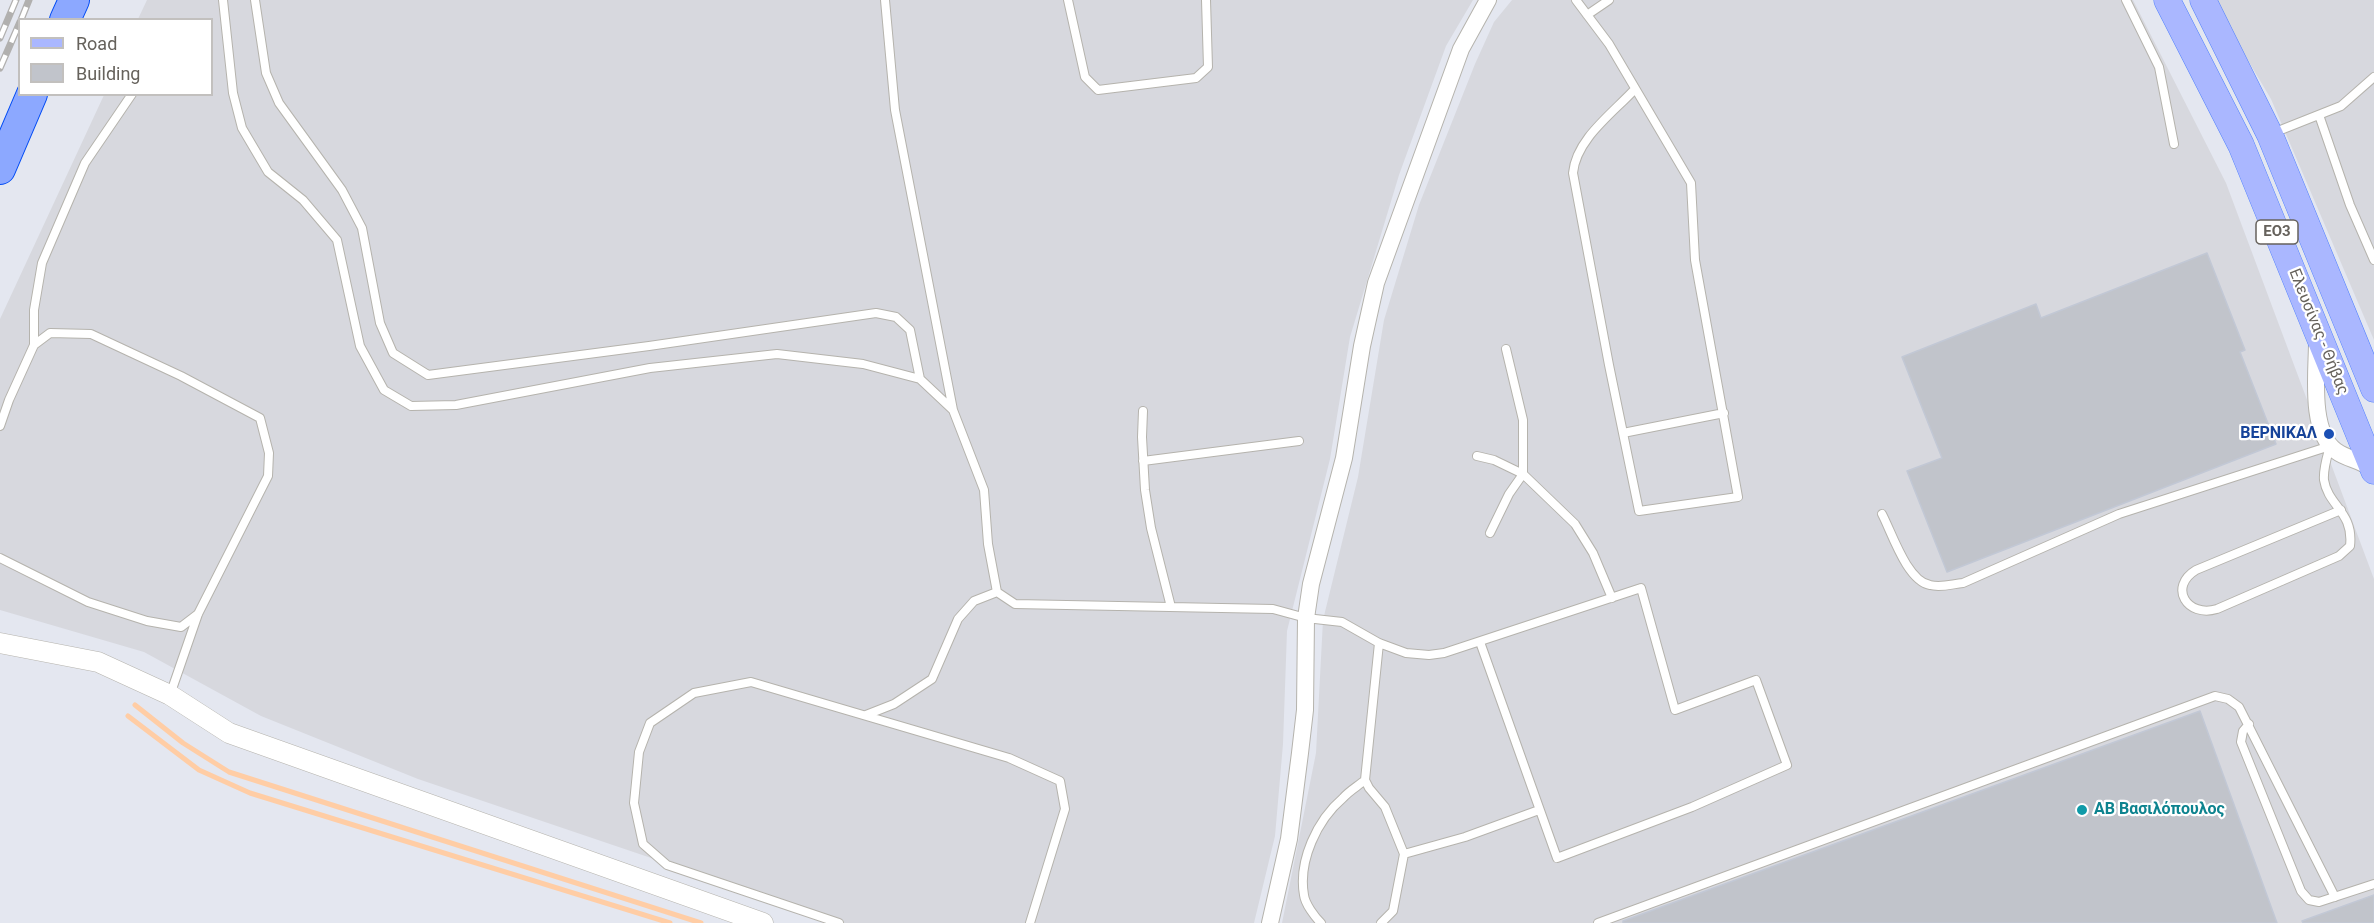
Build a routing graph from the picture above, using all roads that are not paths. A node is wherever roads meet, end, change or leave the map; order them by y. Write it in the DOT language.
graph roads {
  1 [pos="74,0"];
  2 [pos="223,0"];
  3 [pos="255,0"];
  4 [pos="885,0"];
  5 [pos="1068,0"];
  6 [pos="1206,0"];
  7 [pos="1488,0"];
  8 [pos="1576,0"];
  9 [pos="1609,0"];
  10 [pos="2126,0"];
  11 [pos="2167,0"];
  12 [pos="2203,0"];
  13 [pos="1587,15"];
  14 [pos="66,18"];
  15 [pos="2374,77"];
  16 [pos="1635,89"];
  17 [pos="31,96"];
  18 [pos="131,96"];
  19 [pos="2319,115"];
  20 [pos="2270,135"];
  21 [pos="2174,144"];
  22 [pos="0,168"];
  23 [pos="2374,260"];
  24 [pos="2318,332"];
  25 [pos="34,345"];
  26 [pos="1506,349"];
  27 [pos="920,379"];
  28 [pos="2374,389"];
  29 [pos="953,410"];
  30 [pos="1143,411"];
  31 [pos="1724,414"];
  32 [pos="0,426"];
  33 [pos="1623,433"];
  34 [pos="1299,441"];
  35 [pos="2330,446"];
  36 [pos="1477,456"];
  37 [pos="1143,461"];
  38 [pos="2374,471"];
  39 [pos="1523,474"];
  40 [pos="2341,510"];
  41 [pos="1882,514"];
  42 [pos="1490,533"];
  43 [pos="0,558"];
  44 [pos="998,592"];
  45 [pos="1612,598"];
  46 [pos="1172,607"];
  47 [pos="198,614"];
  48 [pos="1306,618"];
  49 [pos="1480,642"];
  50 [pos="0,643"];
  51 [pos="1379,643"];
  52 [pos="170,695"];
  53 [pos="866,715"];
  54 [pos="2248,724"];
  55 [pos="1365,780"];
  56 [pos="1539,810"];
  57 [pos="1404,854"];
  58 [pos="2374,884"];
  59 [pos="2335,897"];
  60 [pos="763,923"];
  61 [pos="839,923"];
  62 [pos="1030,923"];
  63 [pos="1270,923"];
  64 [pos="1321,923"];
  65 [pos="1381,923"];
  66 [pos="1598,923"];
  1 -- 14 [label="highway"];
  2 -- 27 [label="lane"];
  3 -- 27 [label="lane"];
  4 -- 29 [label="lane"];
  5 -- 6 [label="lane"];
  7 -- 48 [label="street"];
  8 -- 13 [label="lane"];
  9 -- 13 [label="lane"];
  10 -- 21 [label="lane"];
  11 -- 24 [label="main road, Ελευσίνας - Θήβας / ΕΟ3"];
  12 -- 20 [label="main road, Ελευσίνας - Θήβας / ΕΟ3"];
  13 -- 16 [label="lane"];
  15 -- 19 [label="lane"];
  16 -- 31 [label="lane"];
  16 -- 33 [label="lane"];
  17 -- 22 [label="highway"];
  18 -- 25 [label="lane"];
  19 -- 20 [label="lane"];
  19 -- 23 [label="lane"];
  20 -- 28 [label="main road, Ελευσίνας - Θήβας / ΕΟ3"];
  24 -- 35 [label="street"];
  24 -- 38 [label="main road, Ελευσίνας - Θήβας / ΕΟ3"];
  25 -- 32 [label="lane"];
  25 -- 47 [label="lane"];
  26 -- 39 [label="lane"];
  27 -- 29 [label="lane"];
  29 -- 44 [label="lane"];
  30 -- 37 [label="lane"];
  31 -- 33 [label="lane"];
  31 -- 33 [label="lane"];
  34 -- 37 [label="lane"];
  35 -- 38 [label="street"];
  35 -- 40 [label="lane"];
  35 -- 41 [label="lane"];
  36 -- 39 [label="lane"];
  37 -- 46 [label="lane"];
  39 -- 42 [label="lane"];
  39 -- 45 [label="lane"];
  40 -- 40 [label="lane"];
  43 -- 47 [label="lane"];
  44 -- 46 [label="lane"];
  44 -- 53 [label="lane"];
  45 -- 49 [label="lane"];
  45 -- 56 [label="lane"];
  46 -- 48 [label="lane"];
  47 -- 52 [label="lane"];
  48 -- 51 [label="lane"];
  48 -- 63 [label="street"];
  49 -- 51 [label="lane"];
  49 -- 56 [label="lane"];
  50 -- 52 [label="street"];
  51 -- 55 [label="lane"];
  52 -- 60 [label="street"];
  53 -- 61 [label="lane"];
  53 -- 62 [label="lane"];
  54 -- 59 [label="lane"];
  54 -- 59 [label="lane"];
  54 -- 66 [label="lane"];
  55 -- 57 [label="lane"];
  55 -- 64 [label="lane"];
  56 -- 57 [label="lane"];
  57 -- 65 [label="lane"];
  58 -- 59 [label="lane"];
}
